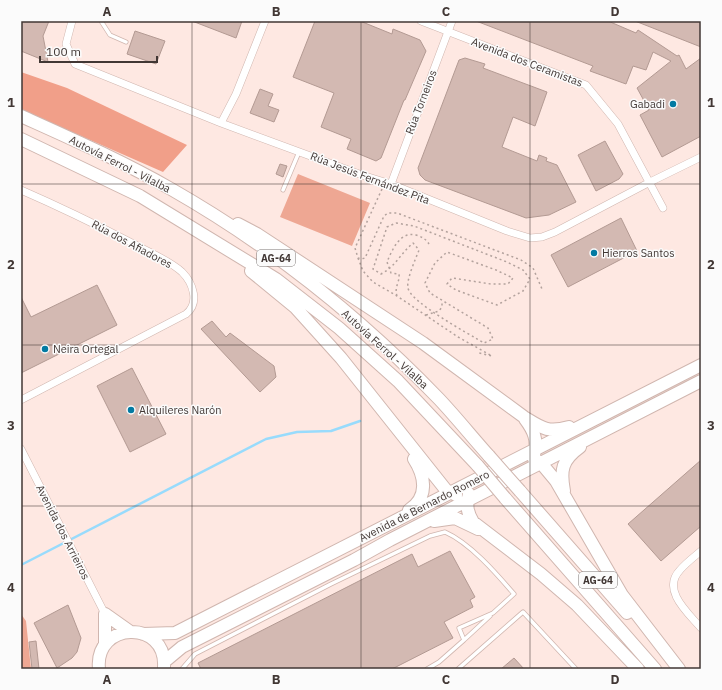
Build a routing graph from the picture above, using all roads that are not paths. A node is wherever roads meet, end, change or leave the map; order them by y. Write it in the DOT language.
graph roads {
  1 [pos="72,21"];
  2 [pos="101,21"];
  3 [pos="265,21"];
  4 [pos="421,21"];
  5 [pos="452,21"];
  6 [pos="448,32"];
  7 [pos="126,42"];
  8 [pos="21,116"];
  9 [pos="221,123"];
  10 [pos="21,139"];
  11 [pos="299,151"];
  12 [pos="701,157"];
  13 [pos="650,182"];
  14 [pos="388,183"];
  15 [pos="172,189"];
  16 [pos="21,190"];
  17 [pos="283,190"];
  18 [pos="663,208"];
  19 [pos="208,237"];
  20 [pos="701,365"];
  21 [pos="701,381"];
  22 [pos="373,398"];
  23 [pos="21,400"];
  24 [pos="524,417"];
  25 [pos="598,417"];
  26 [pos="605,430"];
  27 [pos="21,449"];
  28 [pos="532,459"];
  29 [pos="472,481"];
  30 [pos="450,492"];
  31 [pos="565,494"];
  32 [pos="471,497"];
  33 [pos="385,526"];
  34 [pos="486,533"];
  35 [pos="390,540"];
  36 [pos="701,551"];
  37 [pos="493,613"];
  38 [pos="106,614"];
  39 [pos="701,628"];
  40 [pos="130,631"];
  41 [pos="143,634"];
  42 [pos="464,640"];
  43 [pos="105,644"];
  44 [pos="439,662"];
  45 [pos="164,665"];
  46 [pos="96,667"];
  47 [pos="182,669"];
  48 [pos="427,669"];
  49 [pos="432,669"];
  50 [pos="458,669"];
  51 [pos="576,669"];
  52 [pos="638,669"];
  53 [pos="655,669"];
  54 [pos="678,669"];
  1 -- 9 [label="street, Rúa Jesús Fernández Pita"];
  2 -- 7 [label="lane"];
  3 -- 9 [label="street"];
  4 -- 6 [label="street, Avenida dos Ceramistas"];
  5 -- 6 [label="street, Rúa Torneiros"];
  6 -- 13 [label="street, Avenida dos Ceramistas"];
  6 -- 14 [label="street, Rúa Torneiros"];
  8 -- 15 [label="highway, Autovía Ferrol - Vilalba / AG-64"];
  9 -- 11 [label="street, Rúa Jesús Fernández Pita"];
  10 -- 19 [label="highway, Autovía Ferrol - Vilalba / AG-64"];
  11 -- 14 [label="street, Rúa Jesús Fernández Pita"];
  11 -- 17 [label="lane"];
  12 -- 13 [label="street, Rúa Jesús Fernández Pita"];
  13 -- 14 [label="street, Rúa Jesús Fernández Pita"];
  13 -- 18 [label="street, Avenida dos Ceramistas"];
  15 -- 24 [label="highway"];
  15 -- 54 [label="highway, Autovía Ferrol - Vilalba / AG-64, bridge"];
  16 -- 23 [label="street, Rúa dos Afiadores"];
  19 -- 22 [label="highway"];
  19 -- 53 [label="highway, Autovía Ferrol - Vilalba / AG-64, bridge"];
  20 -- 25 [label="highway, Avenida de Bernardo Romero"];
  21 -- 26 [label="highway, Avenida de Bernardo Romero"];
  22 -- 30 [label="highway"];
  22 -- 33 [label="highway"];
  24 -- 25 [label="highway"];
  24 -- 28 [label="highway"];
  25 -- 28 [label="highway, Avenida de Bernardo Romero"];
  26 -- 28 [label="highway, Avenida de Bernardo Romero"];
  26 -- 31 [label="highway"];
  27 -- 38 [label="street, Avenida dos Arrieiros"];
  28 -- 29 [label="highway, Avenida de Bernardo Romero"];
  28 -- 31 [label="highway"];
  28 -- 32 [label="highway, Avenida de Bernardo Romero"];
  29 -- 30 [label="highway, Avenida de Bernardo Romero"];
  29 -- 32 [label="highway"];
  30 -- 32 [label="highway"];
  30 -- 33 [label="highway, Avenida de Bernardo Romero"];
  31 -- 54 [label="highway"];
  32 -- 34 [label="highway"];
  32 -- 35 [label="highway, Avenida de Bernardo Romero"];
  33 -- 41 [label="highway, Avenida de Bernardo Romero"];
  34 -- 35 [label="highway"];
  34 -- 52 [label="highway"];
  35 -- 45 [label="highway, Avenida de Bernardo Romero"];
  36 -- 39 [label="street"];
  37 -- 42 [label="lane"];
  37 -- 42 [label="lane"];
  37 -- 47 [label="lane"];
  38 -- 40 [label="highway"];
  38 -- 43 [label="highway"];
  40 -- 41 [label="highway"];
  40 -- 43 [label="highway"];
  41 -- 45 [label="highway"];
  42 -- 44 [label="lane"];
  43 -- 46 [label="highway"];
  44 -- 48 [label="lane"];
  44 -- 49 [label="lane"];
  50 -- 51 [label="lane"];
}
